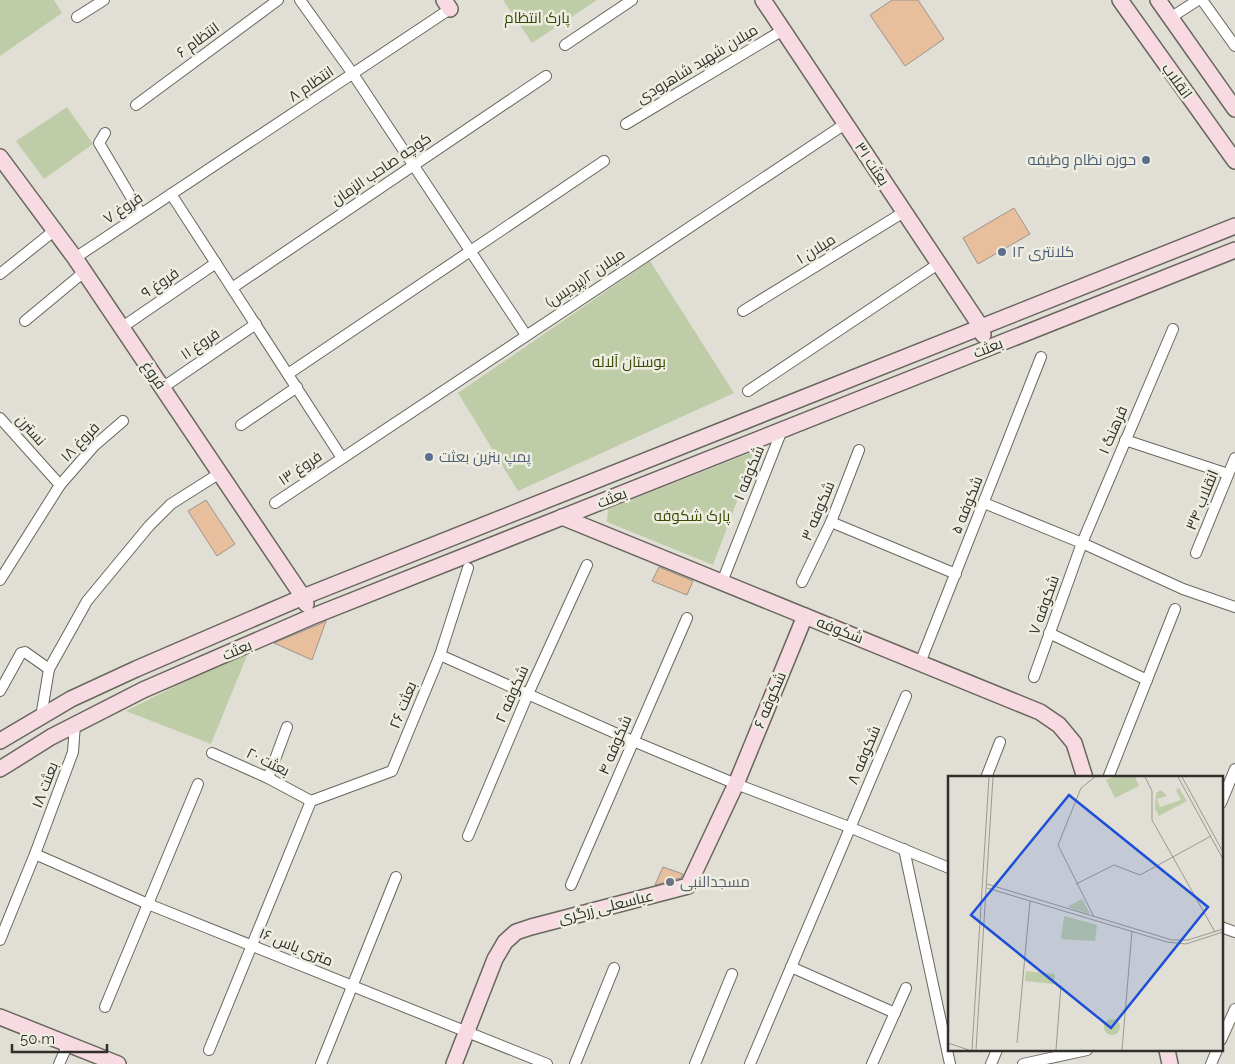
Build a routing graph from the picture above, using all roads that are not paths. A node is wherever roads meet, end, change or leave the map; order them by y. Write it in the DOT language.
graph roads {
  1 [pos="104,0"];
  2 [pos="278,0"];
  3 [pos="300,0"];
  4 [pos="632,0"];
  5 [pos="763,0"];
  6 [pos="1120,0"];
  7 [pos="1158,0"];
  8 [pos="1198,0"];
  9 [pos="1202,0"];
  10 [pos="447,5"];
  11 [pos="77,17"];
  12 [pos="1170,18"];
  13 [pos="783,30"];
  14 [pos="565,45"];
  15 [pos="1235,46"];
  16 [pos="353,74"];
  17 [pos="546,76"];
  18 [pos="136,105"];
  19 [pos="1235,109"];
  20 [pos="626,124"];
  21 [pos="845,124"];
  22 [pos="105,133"];
  23 [pos="0,157"];
  24 [pos="1235,161"];
  25 [pos="604,162"];
  26 [pos="414,165"];
  27 [pos="188,183"];
  28 [pos="171,194"];
  29 [pos="904,212"];
  30 [pos="141,214"];
  31 [pos="1235,226"];
  32 [pos="55,230"];
  33 [pos="1235,250"];
  34 [pos="471,251"];
  35 [pos="75,258"];
  36 [pos="216,263"];
  37 [pos="938,264"];
  38 [pos="84,272"];
  39 [pos="0,274"];
  40 [pos="232,288"];
  41 [pos="743,312"];
  42 [pos="25,321"];
  43 [pos="256,324"];
  44 [pos="981,327"];
  45 [pos="122,328"];
  46 [pos="1173,329"];
  47 [pos="526,335"];
  48 [pos="987,348"];
  49 [pos="1041,357"];
  50 [pos="288,374"];
  51 [pos="297,387"];
  52 [pos="162,388"];
  53 [pos="748,391"];
  54 [pos="0,418"];
  55 [pos="122,421"];
  56 [pos="240,425"];
  57 [pos="782,430"];
  58 [pos="1125,440"];
  59 [pos="859,450"];
  60 [pos="342,458"];
  61 [pos="1235,458"];
  62 [pos="220,473"];
  63 [pos="1228,474"];
  64 [pos="60,485"];
  65 [pos="275,503"];
  66 [pos="984,503"];
  67 [pos="562,517"];
  68 [pos="831,522"];
  69 [pos="1082,543"];
  70 [pos="1196,553"];
  71 [pos="587,565"];
  72 [pos="468,568"];
  73 [pos="956,574"];
  74 [pos="0,580"];
  75 [pos="722,582"];
  76 [pos="802,582"];
  77 [pos="303,597"];
  78 [pos="1235,607"];
  79 [pos="1175,609"];
  80 [pos="805,616"];
  81 [pos="311,617"];
  82 [pos="687,618"];
  83 [pos="1049,633"];
  84 [pos="440,655"];
  85 [pos="920,663"];
  86 [pos="49,669"];
  87 [pos="1034,676"];
  88 [pos="1147,680"];
  89 [pos="0,691"];
  90 [pos="528,694"];
  91 [pos="906,696"];
  92 [pos="41,717"];
  93 [pos="75,724"];
  94 [pos="287,727"];
  95 [pos="0,741"];
  96 [pos="634,741"];
  97 [pos="1000,742"];
  98 [pos="212,753"];
  99 [pos="0,769"];
  100 [pos="1235,770"];
  101 [pos="987,776"];
  102 [pos="1084,776"];
  103 [pos="1109,776"];
  104 [pos="268,778"];
  105 [pos="198,784"];
  106 [pos="736,784"];
  107 [pos="312,801"];
  108 [pos="1222,801"];
  109 [pos="849,826"];
  110 [pos="468,836"];
  111 [pos="904,849"];
  112 [pos="35,854"];
  113 [pos="948,868"];
  114 [pos="396,877"];
  115 [pos="571,885"];
  116 [pos="148,904"];
  117 [pos="1222,926"];
  118 [pos="1235,932"];
  119 [pos="0,940"];
  120 [pos="252,946"];
  121 [pos="790,967"];
  122 [pos="614,968"];
  123 [pos="732,974"];
  124 [pos="352,986"];
  125 [pos="906,988"];
  126 [pos="105,1007"];
  127 [pos="1235,1009"];
  128 [pos="895,1013"];
  129 [pos="0,1017"];
  130 [pos="466,1032"];
  131 [pos="1227,1035"];
  132 [pos="68,1044"];
  133 [pos="210,1050"];
  134 [pos="996,1052"];
  135 [pos="1077,1052"];
  136 [pos="1216,1052"];
  137 [pos="60,1064"];
  138 [pos="118,1064"];
  139 [pos="321,1064"];
  140 [pos="454,1064"];
  141 [pos="547,1064"];
  142 [pos="575,1064"];
  143 [pos="695,1064"];
  144 [pos="750,1064"];
  145 [pos="872,1064"];
  146 [pos="950,1064"];
  147 [pos="991,1064"];
  148 [pos="1023,1064"];
  149 [pos="1210,1064"];
  1 -- 11 [label="street"];
  2 -- 18 [label="street, انتظام ۶"];
  3 -- 16 [label="street"];
  4 -- 14 [label="street"];
  5 -- 13 [label="main road, بعثت ۳۱"];
  6 -- 24 [label="main road, انقلاب"];
  7 -- 12 [label="main road, انقلاب"];
  8 -- 12 [label="street"];
  9 -- 15 [label="street"];
  10 -- 16 [label="street, انتظام ۸"];
  12 -- 19 [label="main road, انقلاب"];
  13 -- 20 [label="street, میلان شهید شاهرودی"];
  13 -- 21 [label="main road, بعثت ۳۱"];
  16 -- 26 [label="street"];
  16 -- 27 [label="street, انتظام ۸"];
  17 -- 26 [label="street, کوچه صاحب الزمان"];
  21 -- 29 [label="main road, بعثت ۳۱"];
  21 -- 47 [label="street, میلان ۲(پردیس)"];
  22 -- 30 [label="street"];
  23 -- 32 [label="main road, فروغ"];
  25 -- 34 [label="street"];
  26 -- 34 [label="street"];
  26 -- 40 [label="street, کوچه صاحب الزمان"];
  27 -- 28 [label="street, فروغ ۷"];
  28 -- 30 [label="street, فروغ ۷"];
  28 -- 36 [label="street"];
  29 -- 37 [label="main road, بعثت ۳۱"];
  29 -- 41 [label="street, میلان ۱"];
  30 -- 35 [label="street, فروغ ۷"];
  31 -- 44 [label="main road, بعثت"];
  32 -- 35 [label="main road, فروغ"];
  32 -- 39 [label="street"];
  33 -- 48 [label="main road, بعثت"];
  34 -- 47 [label="street"];
  34 -- 50 [label="street"];
  35 -- 38 [label="main road, فروغ"];
  36 -- 40 [label="street"];
  36 -- 45 [label="street, فروغ ۹"];
  37 -- 44 [label="main road, بعثت ۳۱"];
  37 -- 53 [label="street"];
  38 -- 42 [label="street"];
  38 -- 45 [label="main road, فروغ"];
  40 -- 43 [label="street"];
  43 -- 50 [label="street"];
  43 -- 52 [label="street, فروغ ۱۱"];
  44 -- 48 [label="main road, بعثت ۳۱"];
  44 -- 77 [label="main road, بعثت"];
  45 -- 52 [label="main road, فروغ"];
  46 -- 58 [label="street, فرهنگ ۱"];
  47 -- 60 [label="street, میلان ۲(پردیس)"];
  48 -- 57 [label="main road, بعثت"];
  49 -- 66 [label="street, شکوفه ۵"];
  50 -- 51 [label="street"];
  51 -- 56 [label="street"];
  51 -- 60 [label="street"];
  52 -- 62 [label="main road, فروغ"];
  54 -- 64 [label="street, نسترن"];
  55 -- 64 [label="street, فروغ ۱۸"];
  57 -- 67 [label="main road, بعثت"];
  57 -- 75 [label="street, شکوفه ۱"];
  58 -- 63 [label="street"];
  58 -- 69 [label="street, فرهنگ ۱"];
  59 -- 68 [label="street, شکوفه ۳"];
  60 -- 65 [label="street, فروغ ۱۳"];
  61 -- 63 [label="street, انقلاب ۳۴"];
  62 -- 77 [label="main road, فروغ"];
  62 -- 86 [label="street"];
  63 -- 70 [label="street, انقلاب ۳۴"];
  64 -- 74 [label="street, فروغ ۱۸"];
  66 -- 69 [label="street"];
  66 -- 73 [label="street, شکوفه ۵"];
  67 -- 75 [label="main road, شکوفه"];
  67 -- 81 [label="main road, بعثت"];
  68 -- 73 [label="street"];
  68 -- 76 [label="street, شکوفه ۳"];
  69 -- 78 [label="street"];
  69 -- 83 [label="street, شکوفه ۷"];
  71 -- 90 [label="street, شکوفه ۲"];
  72 -- 84 [label="street, بعثت ۲۶"];
  73 -- 85 [label="street, شکوفه ۵"];
  75 -- 80 [label="main road, شکوفه"];
  77 -- 81 [label="main road, فروغ"];
  77 -- 92 [label="main road, بعثت"];
  79 -- 88 [label="street"];
  80 -- 85 [label="main road, شکوفه"];
  80 -- 106 [label="main road, شکوفه ۶"];
  81 -- 93 [label="main road, بعثت"];
  82 -- 96 [label="street, شکوفه ۴"];
  83 -- 87 [label="street, شکوفه ۷"];
  83 -- 88 [label="street"];
  84 -- 90 [label="street"];
  84 -- 107 [label="street, بعثت ۲۶"];
  85 -- 102 [label="main road, شکوفه"];
  86 -- 89 [label="street"];
  86 -- 92 [label="street"];
  88 -- 103 [label="street"];
  90 -- 96 [label="street"];
  90 -- 110 [label="street, شکوفه ۲"];
  91 -- 109 [label="street, شکوفه ۸"];
  92 -- 95 [label="main road, بعثت"];
  93 -- 99 [label="main road, بعثت"];
  93 -- 112 [label="street, بعثت ۱۸"];
  94 -- 104 [label="street"];
  96 -- 106 [label="street"];
  96 -- 115 [label="street, شکوفه ۴"];
  97 -- 101 [label="street"];
  98 -- 104 [label="street, بعثت ۲۰"];
  100 -- 108 [label="street"];
  104 -- 107 [label="street, بعثت ۲۰"];
  105 -- 116 [label="street"];
  106 -- 109 [label="street"];
  106 -- 130 [label="main road, عباسعلی زرگری"];
  107 -- 120 [label="street"];
  109 -- 111 [label="street"];
  109 -- 121 [label="street, شکوفه ۸"];
  111 -- 113 [label="street"];
  111 -- 146 [label="street"];
  112 -- 116 [label="street, ۱۶ متری یاس"];
  112 -- 119 [label="street, بعثت ۱۸"];
  114 -- 124 [label="street"];
  116 -- 120 [label="street, ۱۶ متری یاس"];
  116 -- 126 [label="street"];
  117 -- 118 [label="street"];
  120 -- 124 [label="street, ۱۶ متری یاس"];
  120 -- 133 [label="street"];
  121 -- 128 [label="street"];
  121 -- 144 [label="street, شکوفه ۸"];
  122 -- 142 [label="street"];
  123 -- 143 [label="street"];
  124 -- 130 [label="street, ۱۶ متری یاس"];
  124 -- 139 [label="street"];
  125 -- 128 [label="street"];
  127 -- 131 [label="street"];
  128 -- 145 [label="street"];
  129 -- 132 [label="main road"];
  130 -- 140 [label="main road"];
  130 -- 141 [label="street, ۱۶ متری یاس"];
  132 -- 137 [label="street"];
  132 -- 138 [label="main road"];
  134 -- 147 [label="street"];
  135 -- 148 [label="street"];
  136 -- 149 [label="street"];
}
